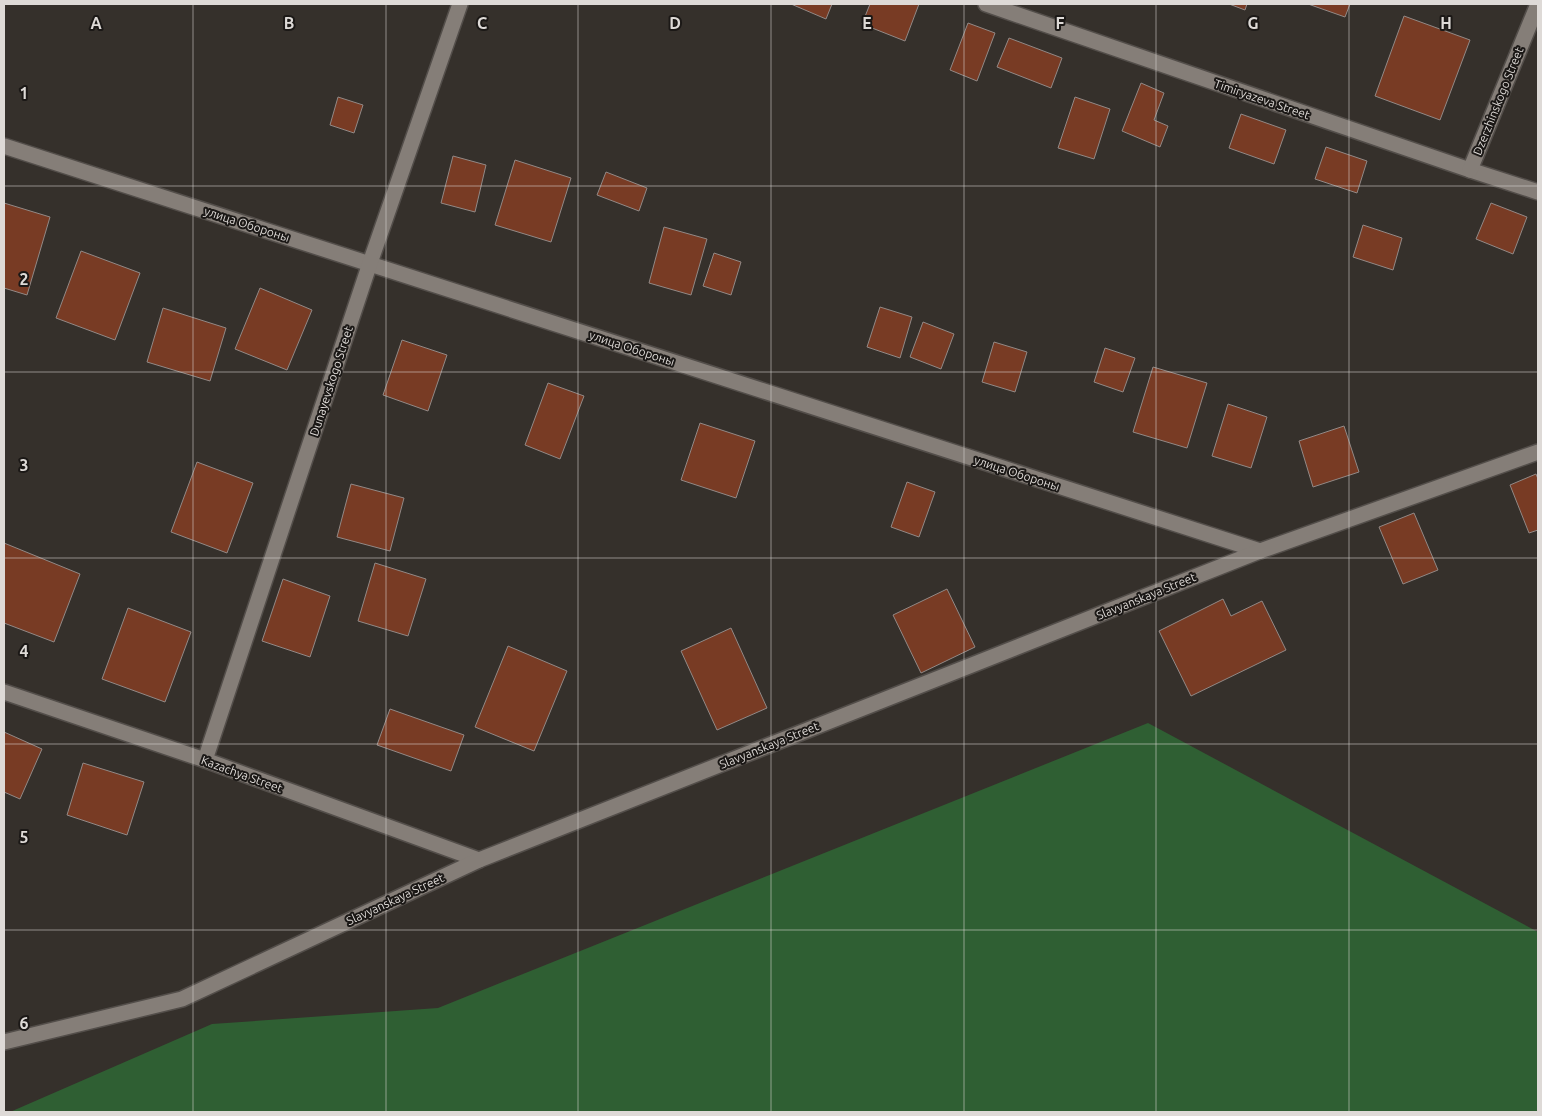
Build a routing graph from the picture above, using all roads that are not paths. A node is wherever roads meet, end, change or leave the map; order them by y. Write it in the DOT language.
graph roads {
  1 [pos="460,4"];
  2 [pos="990,4"];
  3 [pos="1538,4"];
  4 [pos="4,146"];
  5 [pos="1470,170"];
  6 [pos="1538,192"];
  7 [pos="370,263"];
  8 [pos="1538,452"];
  9 [pos="1260,551"];
  10 [pos="4,692"];
  11 [pos="205,760"];
  12 [pos="479,860"];
  13 [pos="4,1042"];
  1 -- 7 [label="street, Dunayevskogo Street"];
  2 -- 5 [label="street, Timiryazeva Street"];
  3 -- 5 [label="street, Dzerzhinskogo Street"];
  4 -- 7 [label="street, улица Обороны"];
  5 -- 6 [label="street, Timiryazeva Street"];
  7 -- 9 [label="street, улица Обороны"];
  7 -- 11 [label="street, Dunayevskogo Street"];
  8 -- 9 [label="street, Slavyanskaya Street"];
  9 -- 12 [label="street, Slavyanskaya Street"];
  10 -- 11 [label="street, Kazachya Street"];
  11 -- 12 [label="street, Kazachya Street"];
  12 -- 13 [label="street, Slavyanskaya Street"];
}
